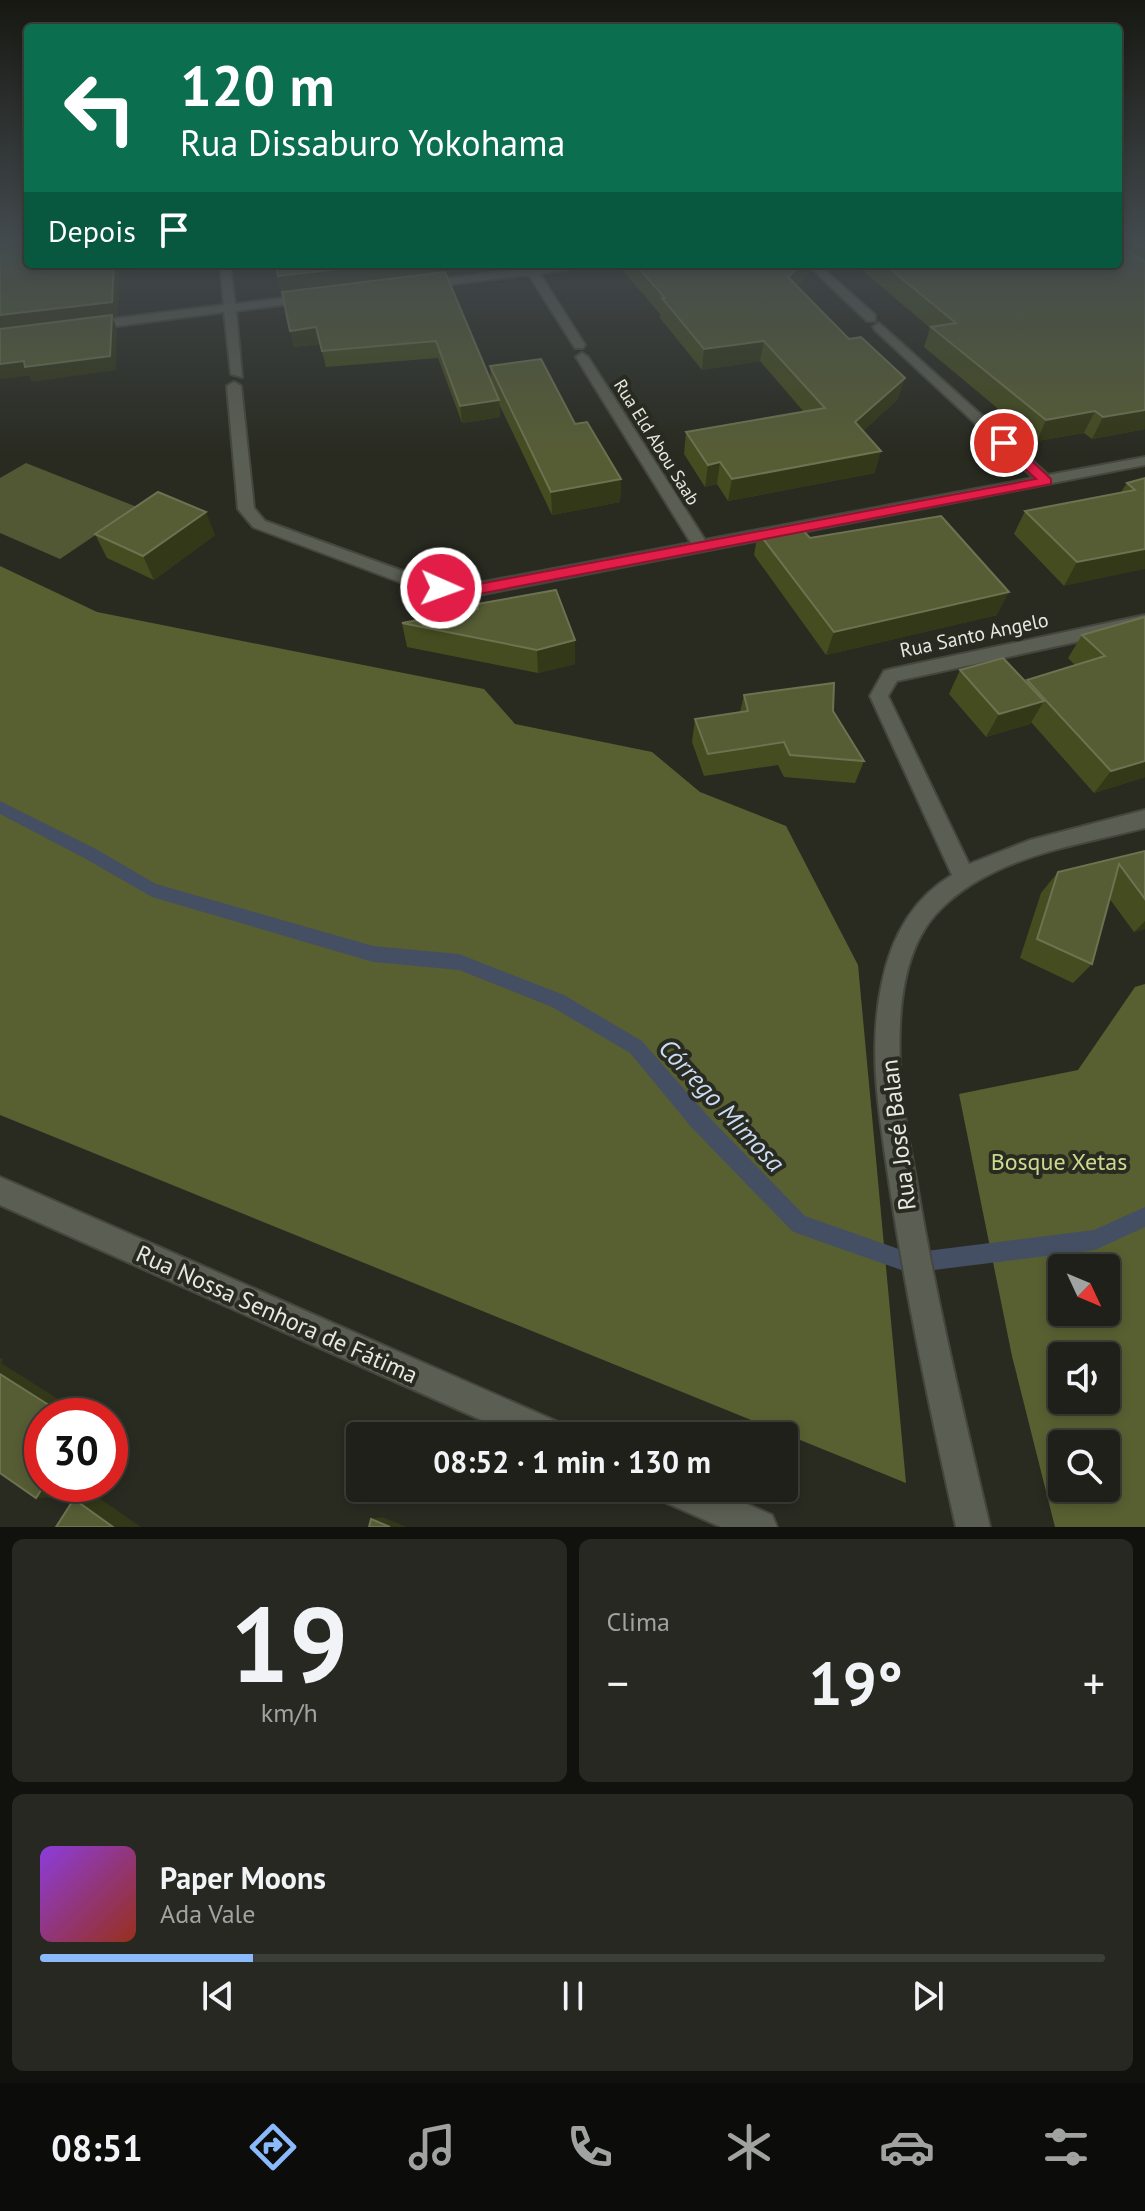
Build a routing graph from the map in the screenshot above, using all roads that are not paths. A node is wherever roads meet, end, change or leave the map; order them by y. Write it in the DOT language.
graph roads {
  1 [pos="204,311"];
  2 [pos="230,311"];
  3 [pos="557,311"];
  4 [pos="862,311"];
  5 [pos="77,327"];
  6 [pos="1145,461"];
  7 [pos="1046,481"];
  8 [pos="701,547"];
  9 [pos="1145,621"];
  10 [pos="1145,819"];
  11 [pos="964,877"];
  12 [pos="0,1191"];
  13 [pos="522,1422"];
  14 [pos="704,1502"];
  15 [pos="760,1527"];
  16 [pos="973,1527"];
  1 -- 5 [label="street"];
  2 -- 8 [label="street"];
  3 -- 8 [label="street, Rua Eld Abou Saab"];
  4 -- 7 [label="street"];
  6 -- 7 [label="street"];
  7 -- 8 [label="street"];
  9 -- 11 [label="street, Rua Santo Angelo"];
  10 -- 11 [label="street, Rua José Balan"];
  11 -- 16 [label="street, Rua José Balan"];
  12 -- 13 [label="street, Rua Nossa Senhora de Fátima"];
  14 -- 15 [label="street"];
}
